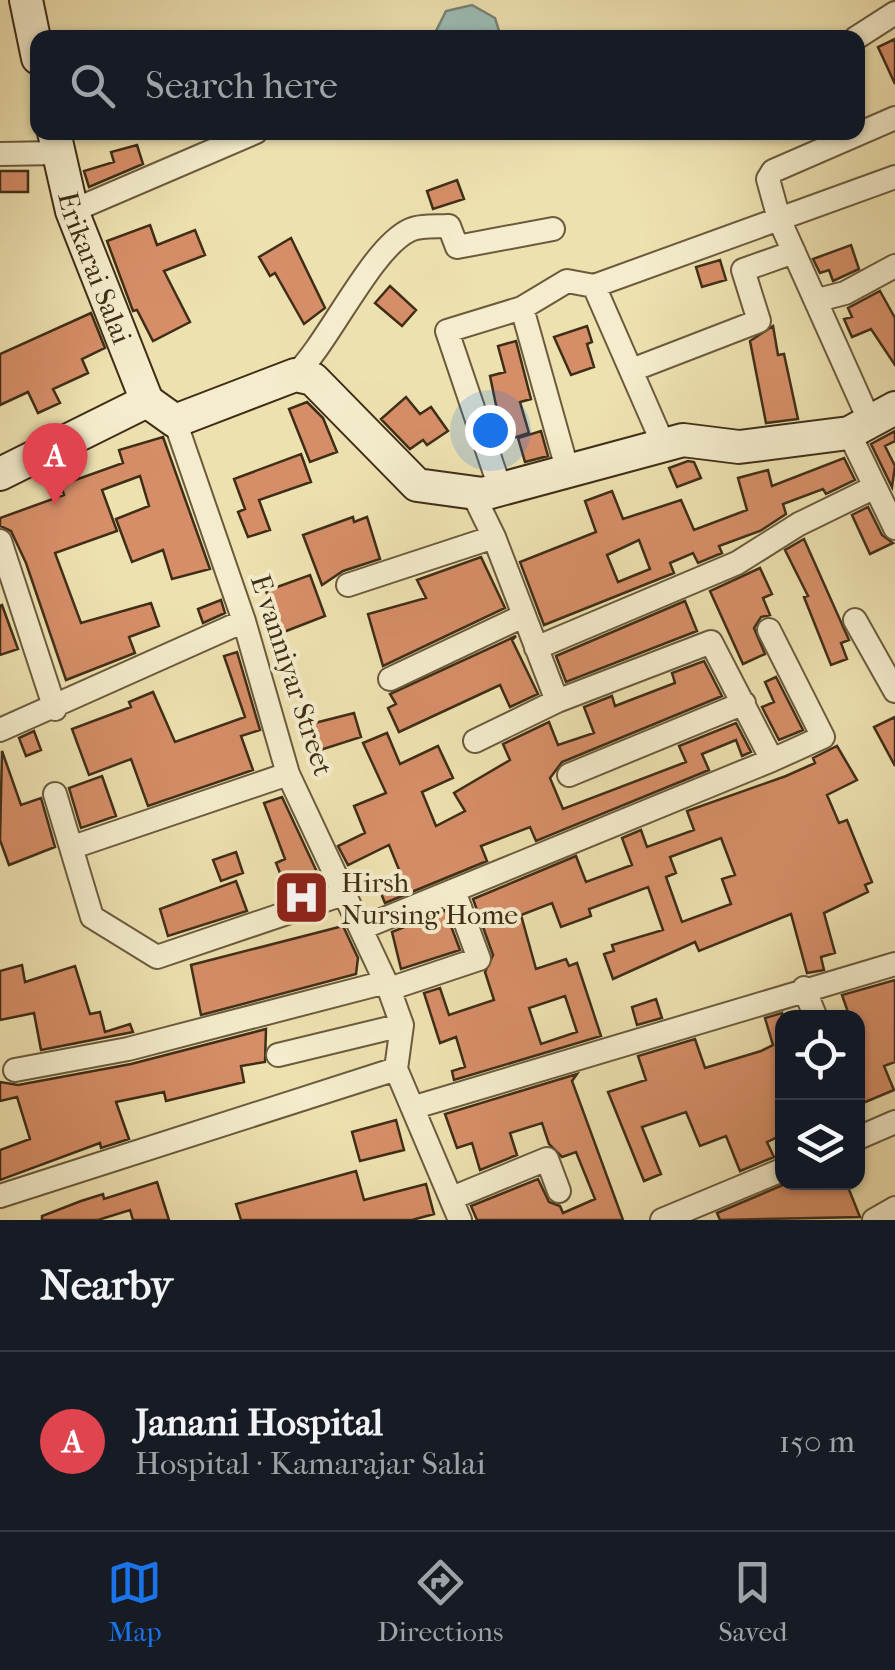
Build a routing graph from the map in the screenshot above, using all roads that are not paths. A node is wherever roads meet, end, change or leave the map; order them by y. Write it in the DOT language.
graph roads {
  1 [pos="26,0"];
  2 [pos="895,13"];
  3 [pos="32,30"];
  4 [pos="865,32"];
  5 [pos="895,118"];
  6 [pos="865,131"];
  7 [pos="238,140"];
  8 [pos="844,140"];
  9 [pos="56,142"];
  10 [pos="0,154"];
  11 [pos="895,177"];
  12 [pos="72,212"];
  13 [pos="778,219"];
  14 [pos="553,229"];
  15 [pos="794,252"];
  16 [pos="895,266"];
  17 [pos="594,286"];
  18 [pos="818,300"];
  19 [pos="522,308"];
  20 [pos="632,370"];
  21 [pos="295,375"];
  22 [pos="147,402"];
  23 [pos="175,421"];
  24 [pos="871,421"];
  25 [pos="664,446"];
  26 [pos="568,472"];
  27 [pos="0,474"];
  28 [pos="875,487"];
  29 [pos="486,490"];
  30 [pos="895,528"];
  31 [pos="494,536"];
  32 [pos="0,540"];
  33 [pos="348,584"];
  34 [pos="523,616"];
  35 [pos="855,620"];
  36 [pos="244,621"];
  37 [pos="769,630"];
  38 [pos="536,648"];
  39 [pos="390,678"];
  40 [pos="895,691"];
  41 [pos="557,702"];
  42 [pos="744,703"];
  43 [pos="55,709"];
  44 [pos="0,730"];
  45 [pos="475,741"];
  46 [pos="772,760"];
  47 [pos="288,774"];
  48 [pos="568,775"];
  49 [pos="55,794"];
  50 [pos="73,847"];
  51 [pos="454,890"];
  52 [pos="346,894"];
  53 [pos="362,928"];
  54 [pos="895,964"];
  55 [pos="387,986"];
  56 [pos="804,988"];
  57 [pos="813,1010"];
  58 [pos="402,1025"];
  59 [pos="278,1055"];
  60 [pos="396,1069"];
  61 [pos="15,1070"];
  62 [pos="415,1107"];
  63 [pos="895,1122"];
  64 [pos="865,1135"];
  65 [pos="775,1173"];
  66 [pos="559,1191"];
  67 [pos="0,1196"];
  68 [pos="895,1208"];
  69 [pos="457,1214"];
  70 [pos="662,1220"];
  71 [pos="874,1220"];
  1 -- 3 [label="main road"];
  2 -- 4 [label="street"];
  5 -- 6 [label="street"];
  7 -- 12 [label="street"];
  8 -- 13 [label="street"];
  9 -- 10 [label="street"];
  9 -- 12 [label="main road, Erikarai Salai"];
  11 -- 13 [label="street"];
  12 -- 22 [label="main road, Erikarai Salai"];
  13 -- 15 [label="street"];
  13 -- 17 [label="street"];
  14 -- 21 [label="street"];
  15 -- 18 [label="street"];
  15 -- 20 [label="street"];
  16 -- 18 [label="street"];
  17 -- 19 [label="street"];
  17 -- 20 [label="street"];
  18 -- 24 [label="street"];
  19 -- 26 [label="street"];
  19 -- 29 [label="street"];
  20 -- 25 [label="street"];
  21 -- 23 [label="main road"];
  21 -- 29 [label="main road"];
  22 -- 23 [label="main road"];
  22 -- 27 [label="main road"];
  23 -- 36 [label="street, E vanniyar Street"];
  24 -- 25 [label="main road"];
  24 -- 28 [label="street"];
  25 -- 26 [label="main road"];
  26 -- 29 [label="main road"];
  28 -- 30 [label="street"];
  28 -- 38 [label="street"];
  29 -- 31 [label="street"];
  31 -- 33 [label="street"];
  31 -- 34 [label="street"];
  32 -- 43 [label="street"];
  34 -- 38 [label="street"];
  34 -- 39 [label="street"];
  35 -- 40 [label="street"];
  36 -- 43 [label="street"];
  36 -- 47 [label="street, E vanniyar Street"];
  37 -- 46 [label="street"];
  38 -- 41 [label="street"];
  41 -- 42 [label="street"];
  41 -- 45 [label="street"];
  42 -- 46 [label="street"];
  42 -- 48 [label="street"];
  43 -- 44 [label="street"];
  46 -- 51 [label="street"];
  47 -- 50 [label="street"];
  47 -- 52 [label="street, E vanniyar Street"];
  49 -- 50 [label="street"];
  50 -- 52 [label="street"];
  51 -- 53 [label="street"];
  51 -- 55 [label="street"];
  52 -- 53 [label="street, E vanniyar Street"];
  53 -- 55 [label="street, E vanniyar Street"];
  54 -- 56 [label="street"];
  55 -- 58 [label="street, E vanniyar Street"];
  55 -- 61 [label="street"];
  56 -- 57 [label="street"];
  56 -- 62 [label="street"];
  58 -- 59 [label="street"];
  58 -- 60 [label="street, E vanniyar Street"];
  60 -- 62 [label="street"];
  60 -- 67 [label="street"];
  62 -- 69 [label="street"];
  63 -- 64 [label="street"];
  65 -- 70 [label="street"];
  66 -- 69 [label="street"];
  68 -- 71 [label="street"];
}
